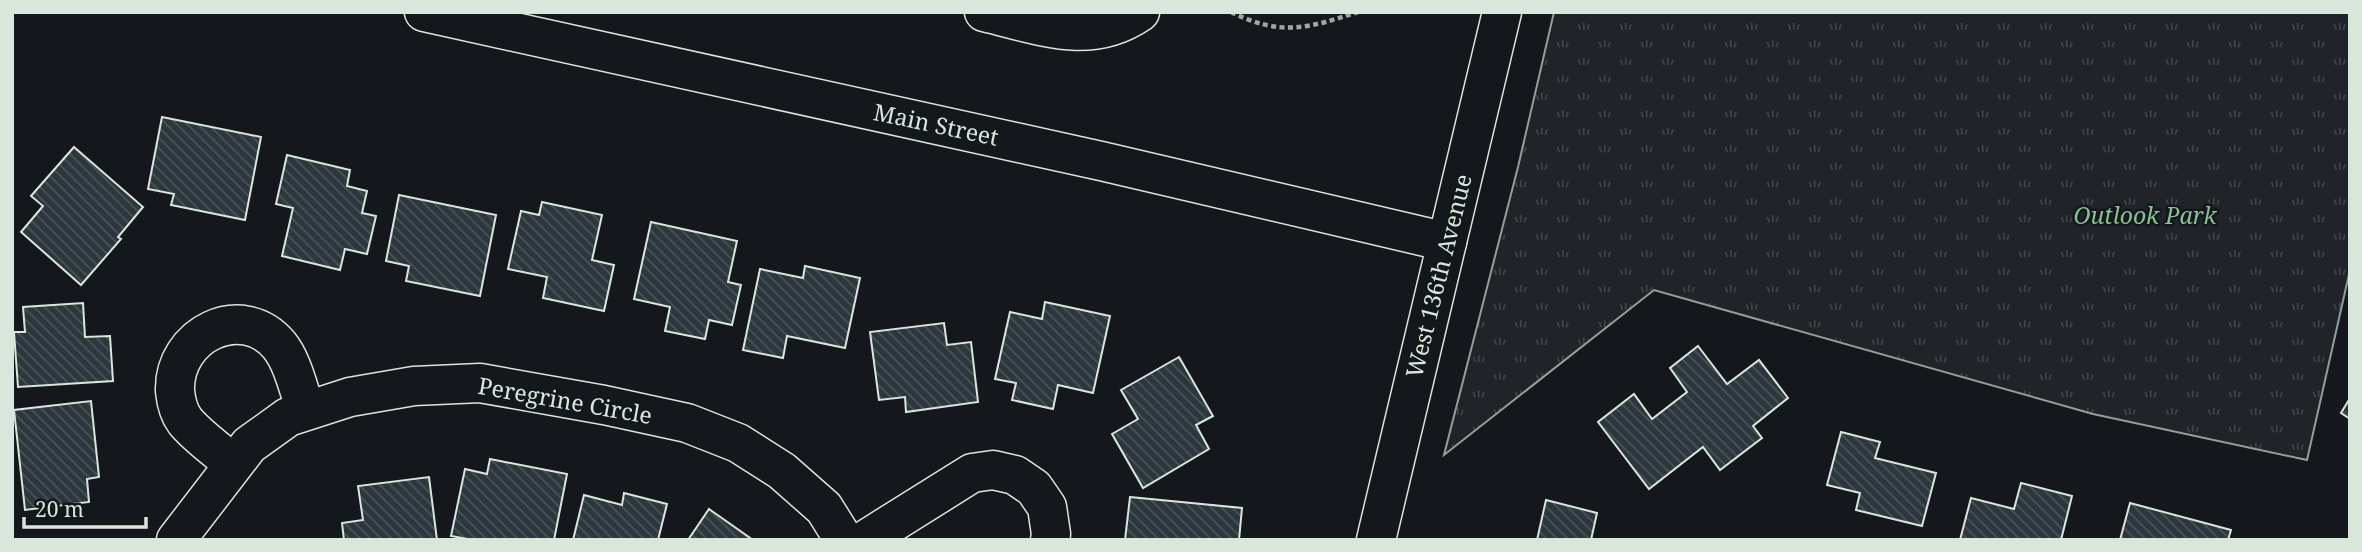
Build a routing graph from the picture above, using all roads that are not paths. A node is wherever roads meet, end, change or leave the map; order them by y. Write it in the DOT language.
graph roads {
  1 [pos="424,12"];
  2 [pos="984,12"];
  3 [pos="1140,12"];
  4 [pos="1502,12"];
  5 [pos="1447,242"];
  6 [pos="306,410"];
  7 [pos="233,464"];
  8 [pos="176,540"];
  9 [pos="845,540"];
  10 [pos="865,540"];
  11 [pos="1050,540"];
  12 [pos="1376,540"];
  1 -- 5 [label="street, Main Street"];
  2 -- 3 [label="street"];
  4 -- 5 [label="street, West 136th Avenue"];
  5 -- 12 [label="street, West 136th Avenue"];
  6 -- 7 [label="street, Peregrine Circle"];
  6 -- 7 [label="street"];
  6 -- 9 [label="street, Peregrine Circle"];
  7 -- 8 [label="street, Peregrine Circle"];
  10 -- 11 [label="street"];
}
